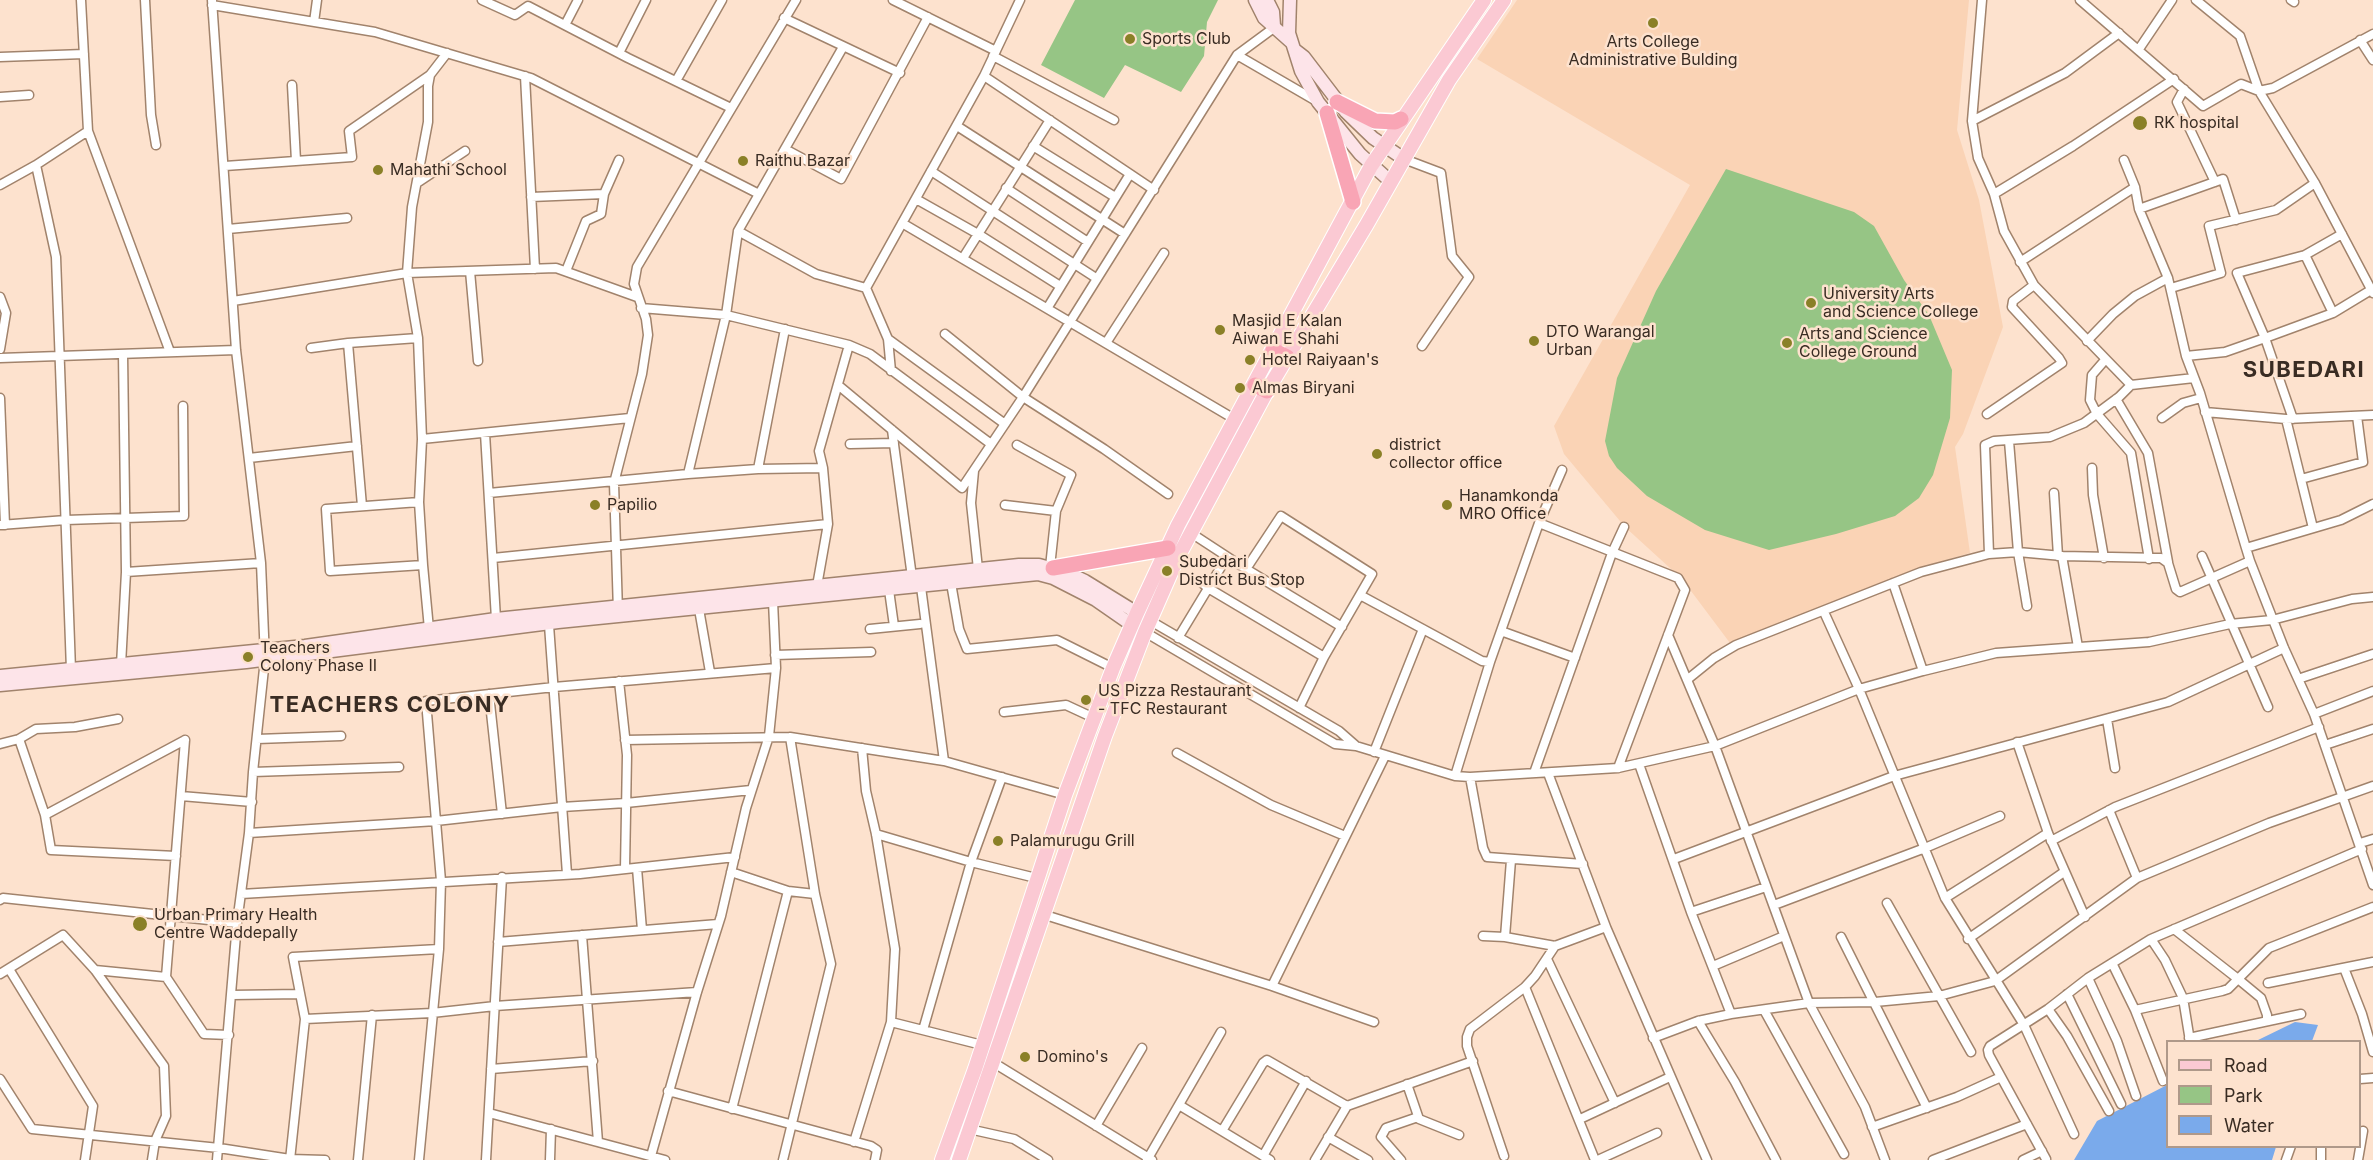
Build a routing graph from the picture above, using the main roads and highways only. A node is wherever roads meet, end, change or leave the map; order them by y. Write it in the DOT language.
graph roads {
  1 [pos="1484,0"];
  2 [pos="1504,0"];
  3 [pos="1401,119"];
  4 [pos="1353,202"];
  5 [pos="1280,353"];
  6 [pos="1261,388"];
  7 [pos="1168,548"];
  8 [pos="1052,567"];
  9 [pos="942,1160"];
  10 [pos="959,1160"];
  1 -- 3 [label="main road"];
  2 -- 5 [label="main road"];
  3 -- 4 [label="main road"];
  3 -- 4 [label="highway"];
  4 -- 5 [label="main road"];
  5 -- 6 [label="main road"];
  6 -- 7 [label="main road"];
  6 -- 10 [label="main road"];
  7 -- 8 [label="highway"];
  7 -- 9 [label="main road"];
}
